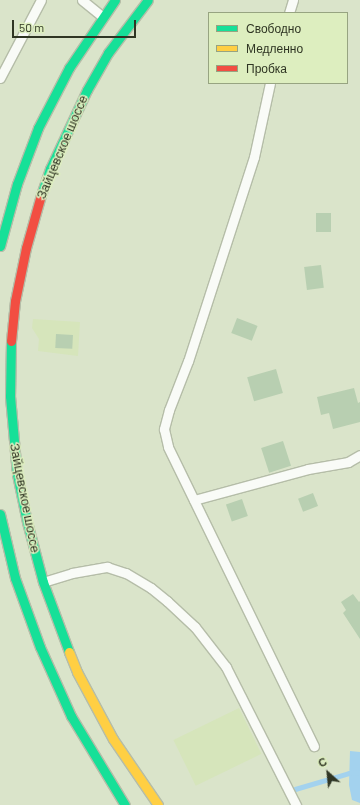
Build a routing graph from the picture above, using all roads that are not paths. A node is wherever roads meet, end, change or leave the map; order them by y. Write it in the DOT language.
graph roads {
  1 [pos="41,0"];
  2 [pos="82,0"];
  3 [pos="115,0"];
  4 [pos="148,0"];
  5 [pos="293,0"];
  6 [pos="289,12"];
  7 [pos="103,16"];
  8 [pos="0,78"];
  9 [pos="270,84"];
  10 [pos="0,246"];
  11 [pos="360,455"];
  12 [pos="194,500"];
  13 [pos="0,514"];
  14 [pos="43,582"];
  15 [pos="314,746"];
  16 [pos="125,805"];
  17 [pos="158,805"];
  18 [pos="296,805"];
  1 -- 8 [label="lane"];
  2 -- 7 [label="lane"];
  3 -- 7 [label="main road, Зайцевское шоссе"];
  4 -- 14 [label="main road, Зайцевское шоссе"];
  5 -- 6 [label="lane"];
  7 -- 10 [label="main road, Зайцевское шоссе"];
  9 -- 12 [label="lane"];
  11 -- 12 [label="lane"];
  12 -- 15 [label="lane"];
  13 -- 16 [label="main road, Зайцевское шоссе"];
  14 -- 17 [label="main road, Зайцевское шоссе"];
  14 -- 18 [label="lane"];
}
